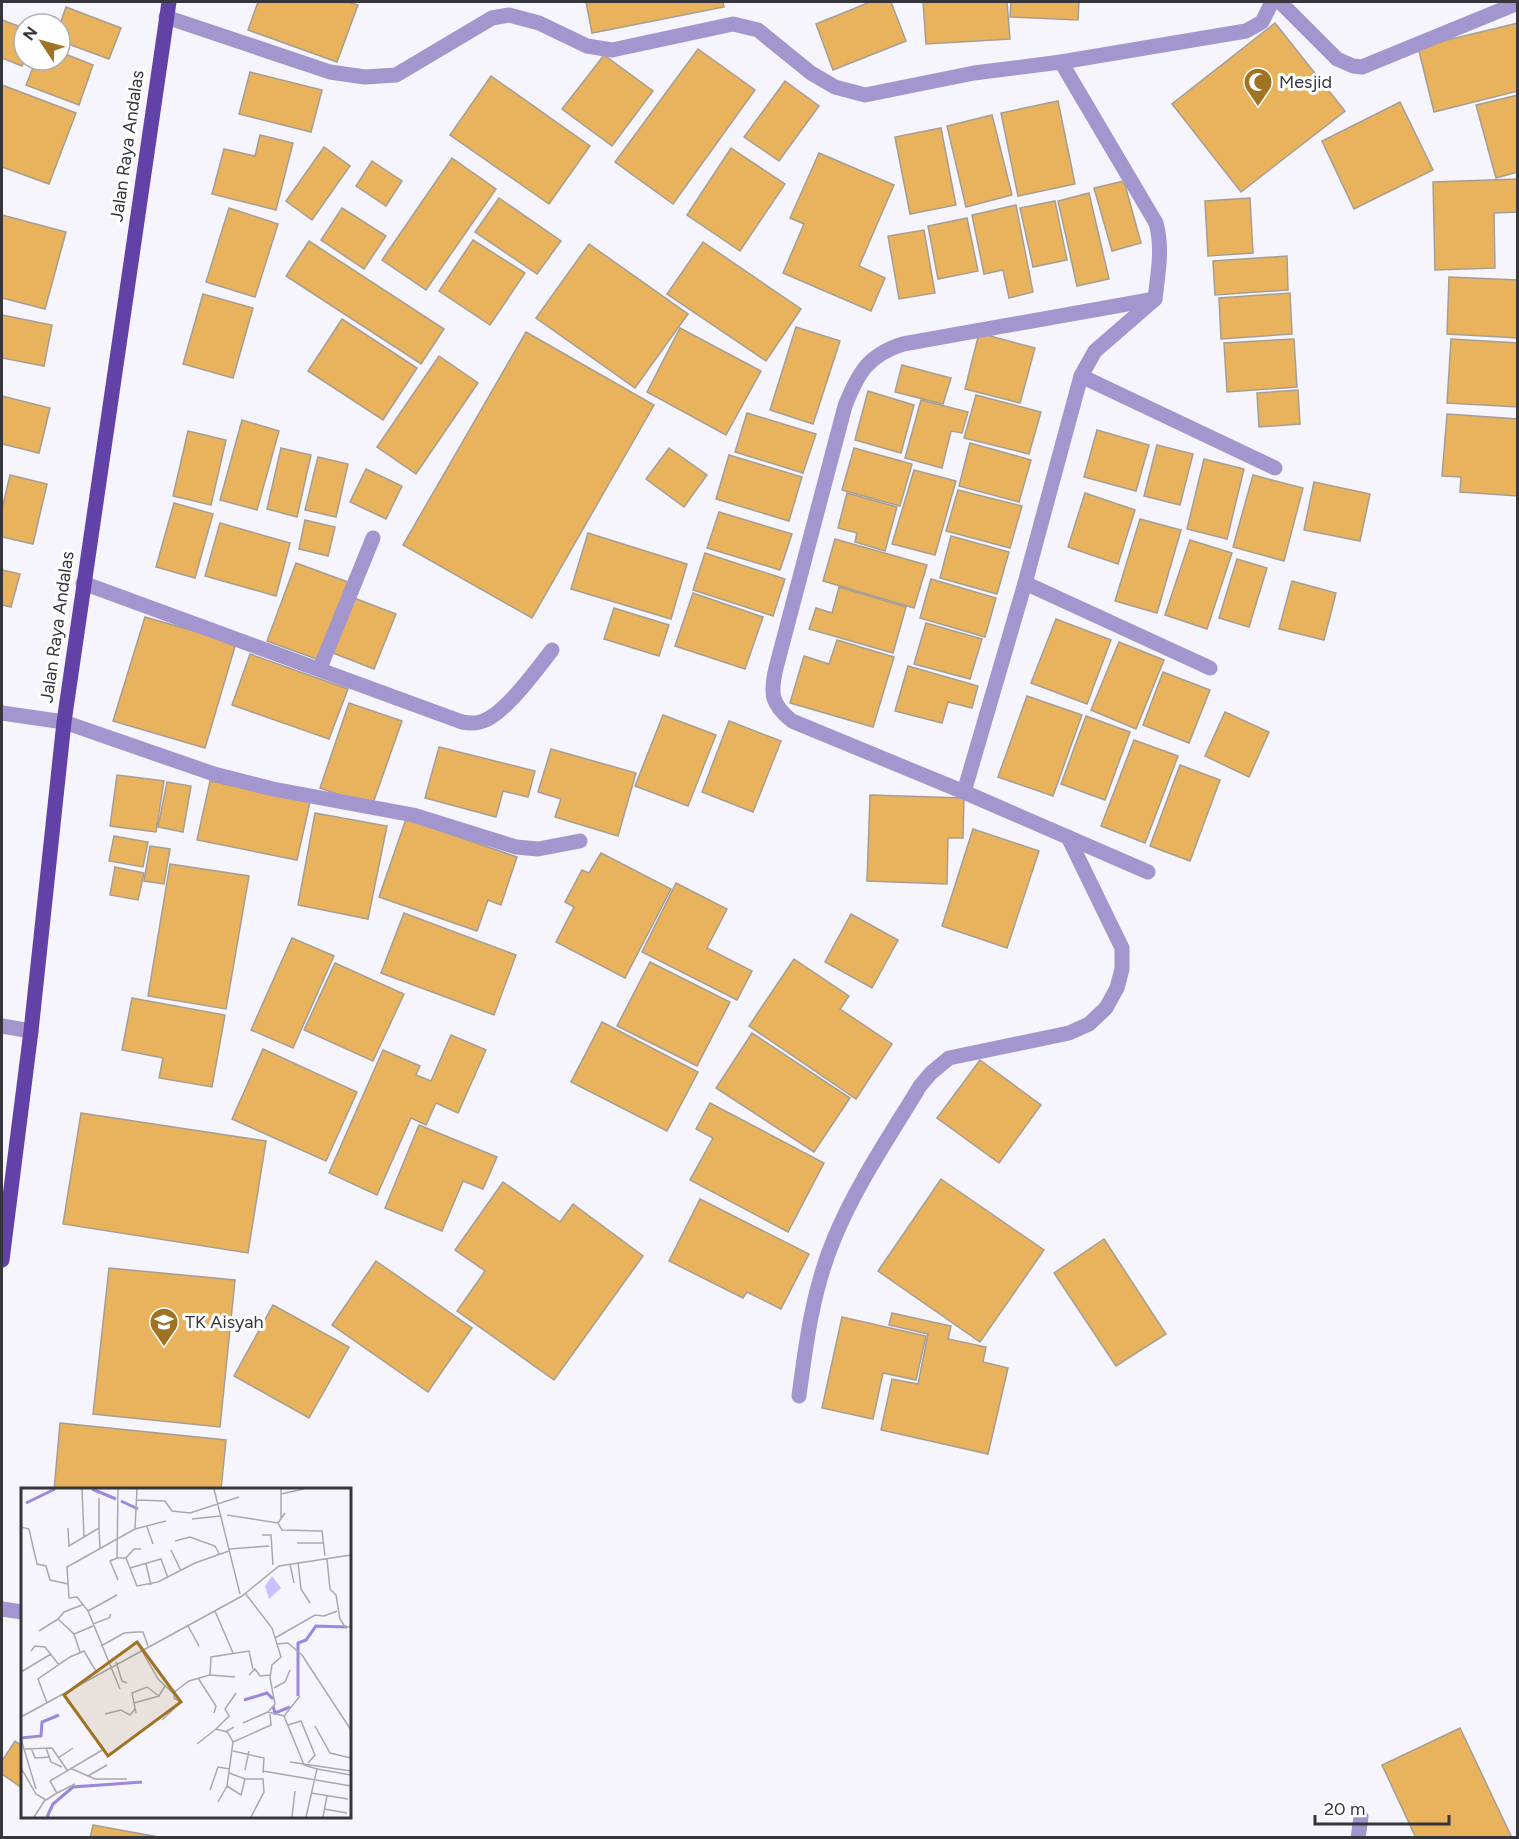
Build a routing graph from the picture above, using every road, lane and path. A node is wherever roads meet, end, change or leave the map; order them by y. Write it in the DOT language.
graph roads {
  1 [pos="169,2"];
  2 [pos="1272,2"];
  3 [pos="1280,2"];
  4 [pos="1518,3"];
  5 [pos="166,17"];
  6 [pos="1061,62"];
  7 [pos="1155,299"];
  8 [pos="1081,376"];
  9 [pos="1275,468"];
  10 [pos="373,538"];
  11 [pos="83,583"];
  12 [pos="1025,583"];
  13 [pos="552,650"];
  14 [pos="320,668"];
  15 [pos="1209,668"];
  16 [pos="2,713"];
  17 [pos="64,722"];
  18 [pos="964,792"];
  19 [pos="1068,837"];
  20 [pos="580,841"];
  21 [pos="1148,872"];
  22 [pos="2,1026"];
  23 [pos="31,1031"];
  24 [pos="2,1260"];
  25 [pos="800,1396"];
  26 [pos="2,1609"];
  27 [pos="21,1612"];
  28 [pos="1361,1817"];
  29 [pos="1358,1838"];
  1 -- 5 [label="main road, Jalan Raya Andalas"];
  2 -- 6 [label="street"];
  3 -- 4 [label="street"];
  5 -- 6 [label="street"];
  5 -- 11 [label="main road, Jalan Raya Andalas"];
  6 -- 7 [label="street"];
  7 -- 8 [label="street"];
  7 -- 18 [label="street"];
  8 -- 9 [label="street"];
  8 -- 12 [label="street"];
  10 -- 14 [label="street"];
  11 -- 14 [label="street"];
  11 -- 17 [label="main road, Jalan Raya Andalas"];
  12 -- 15 [label="street"];
  12 -- 18 [label="street"];
  13 -- 14 [label="street"];
  16 -- 17 [label="street"];
  17 -- 20 [label="street"];
  17 -- 23 [label="main road, Jalan Raya Andalas"];
  18 -- 19 [label="street"];
  19 -- 21 [label="street"];
  19 -- 25 [label="street"];
  22 -- 23 [label="street"];
  23 -- 24 [label="main road, Jalan Raya Andalas"];
  26 -- 27 [label="street"];
  28 -- 29 [label="street"];
}
